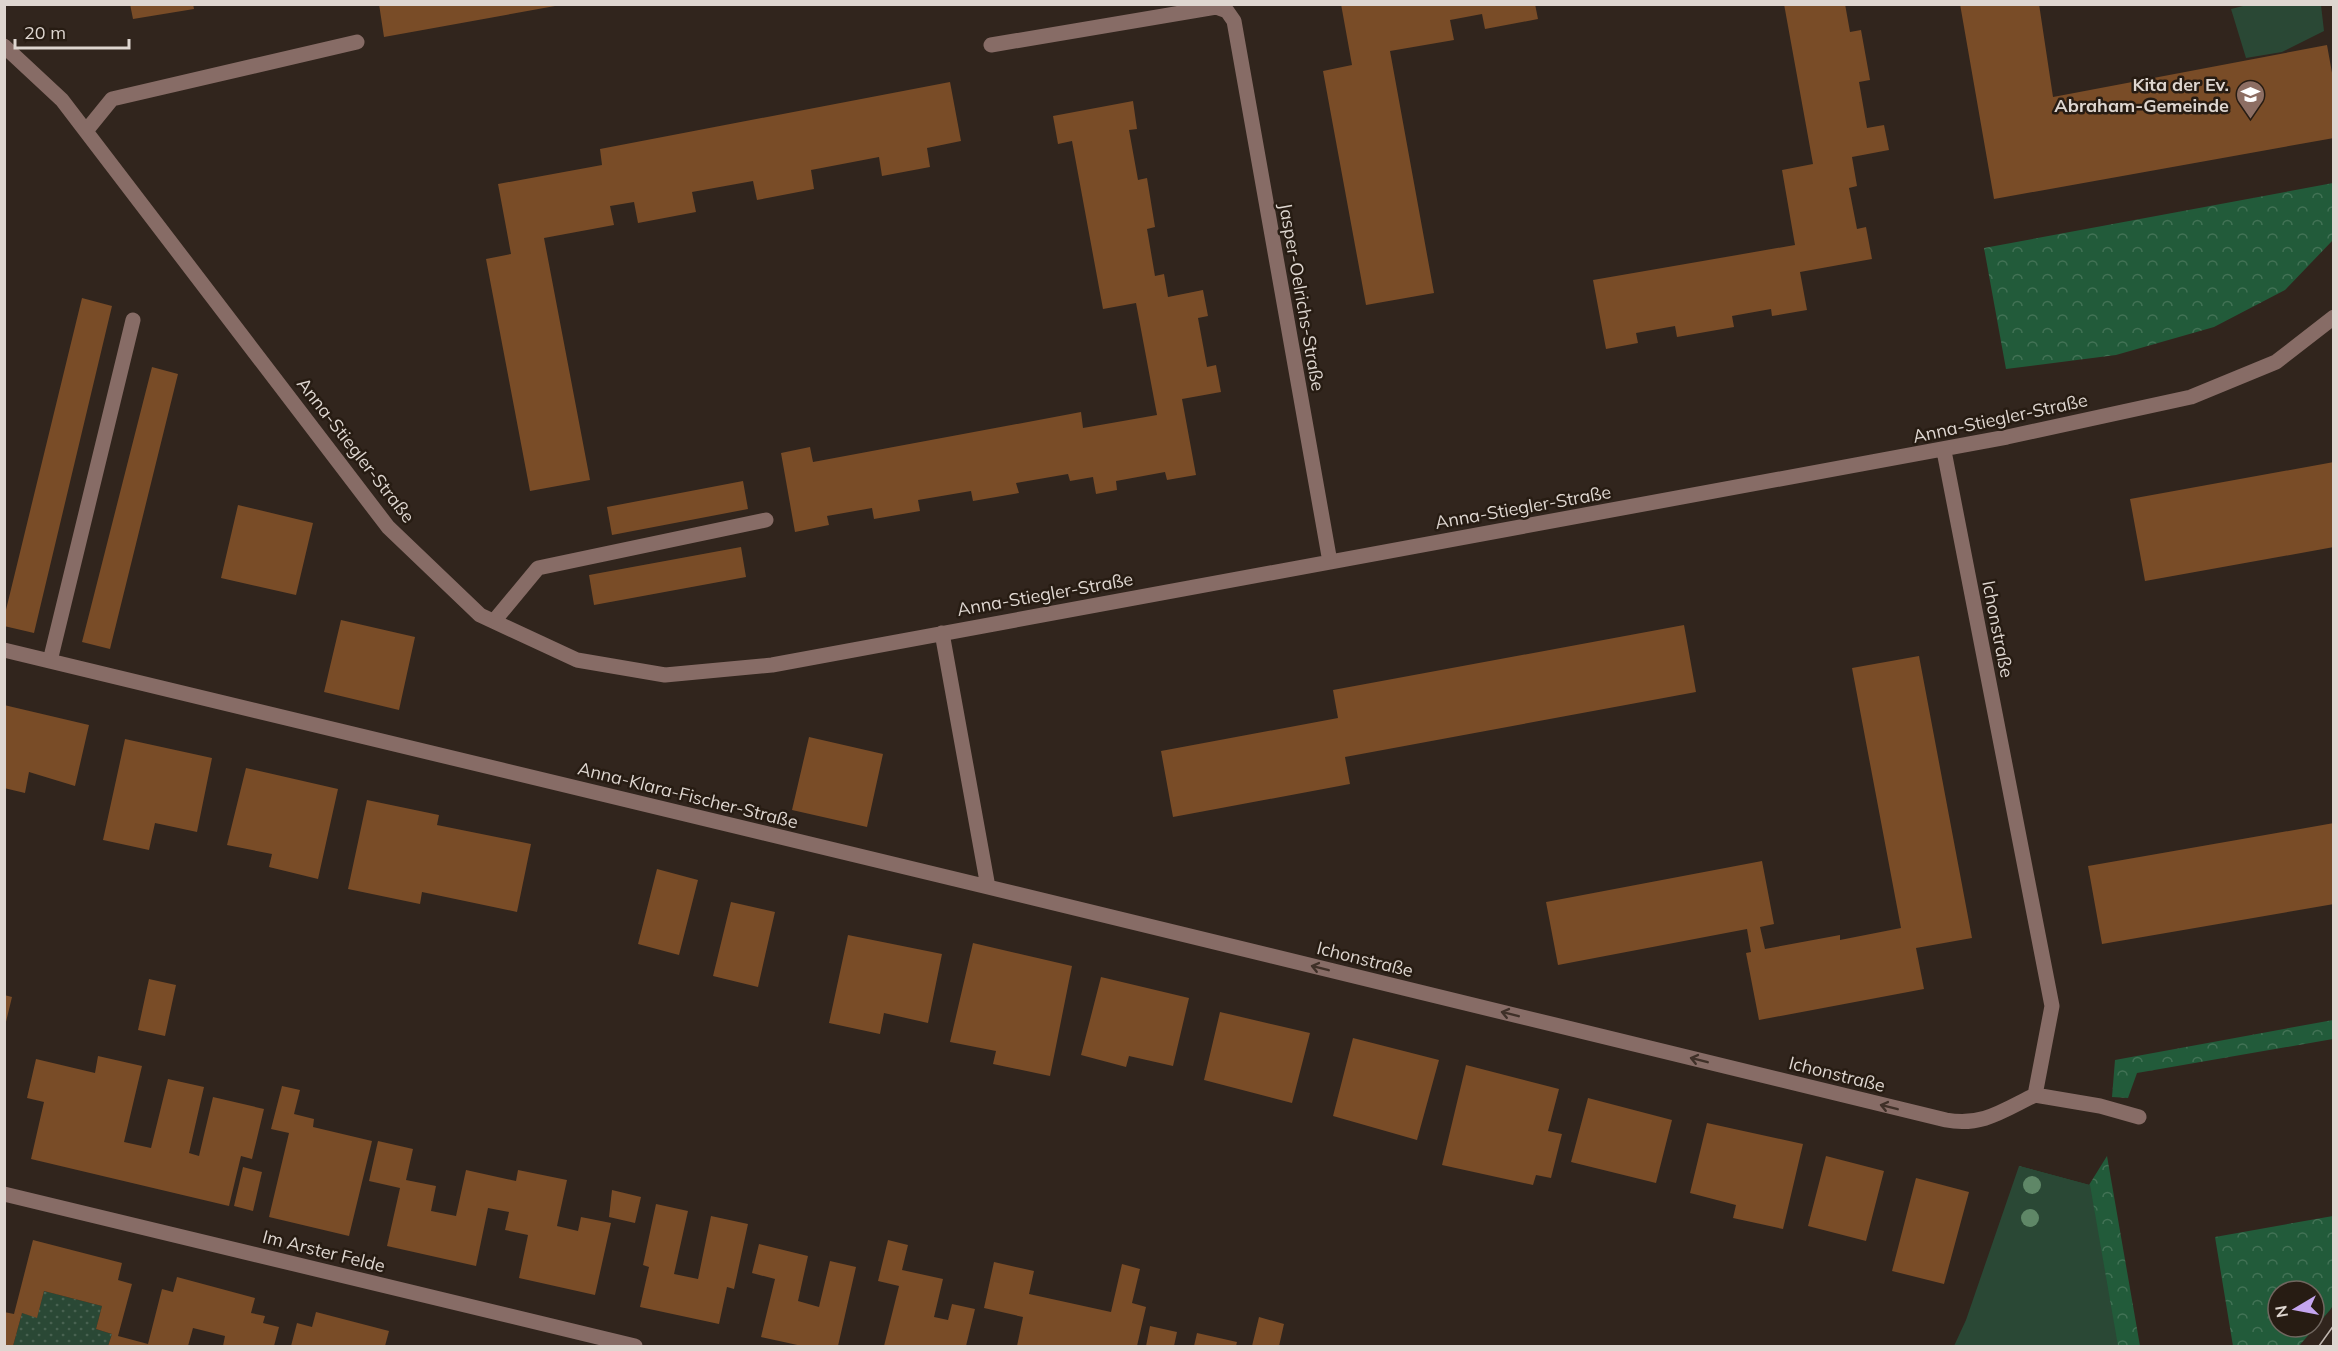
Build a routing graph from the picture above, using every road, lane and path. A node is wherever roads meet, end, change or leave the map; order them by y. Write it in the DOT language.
graph roads {
  1 [pos="357,42"];
  2 [pos="991,45"];
  3 [pos="4,46"];
  4 [pos="86,131"];
  5 [pos="2334,317"];
  6 [pos="133,320"];
  7 [pos="1944,451"];
  8 [pos="766,520"];
  9 [pos="1330,562"];
  10 [pos="494,621"];
  11 [pos="942,633"];
  12 [pos="4,650"];
  13 [pos="50,661"];
  14 [pos="988,887"];
  15 [pos="2035,1095"];
  16 [pos="2139,1117"];
  17 [pos="4,1194"];
  18 [pos="635,1347"];
  1 -- 4 [label="street"];
  2 -- 9 [label="street, Jasper-Oelrichs-Straße"];
  3 -- 4 [label="street, Anna-Stiegler-Straße"];
  4 -- 10 [label="street, Anna-Stiegler-Straße"];
  5 -- 7 [label="street, Anna-Stiegler-Straße"];
  6 -- 13 [label="street"];
  7 -- 9 [label="street, Anna-Stiegler-Straße"];
  7 -- 15 [label="street, Ichonstraße"];
  8 -- 10 [label="street"];
  9 -- 11 [label="street, Anna-Stiegler-Straße"];
  10 -- 11 [label="street, Anna-Stiegler-Straße"];
  11 -- 14 [label="street"];
  12 -- 13 [label="street, Anna-Klara-Fischer-Straße"];
  13 -- 14 [label="street, Anna-Klara-Fischer-Straße"];
  15 -- 14 [label="street, Ichonstraße, one-way"];
  15 -- 16 [label="street"];
  17 -- 18 [label="street, Im Arster Felde"];
}
